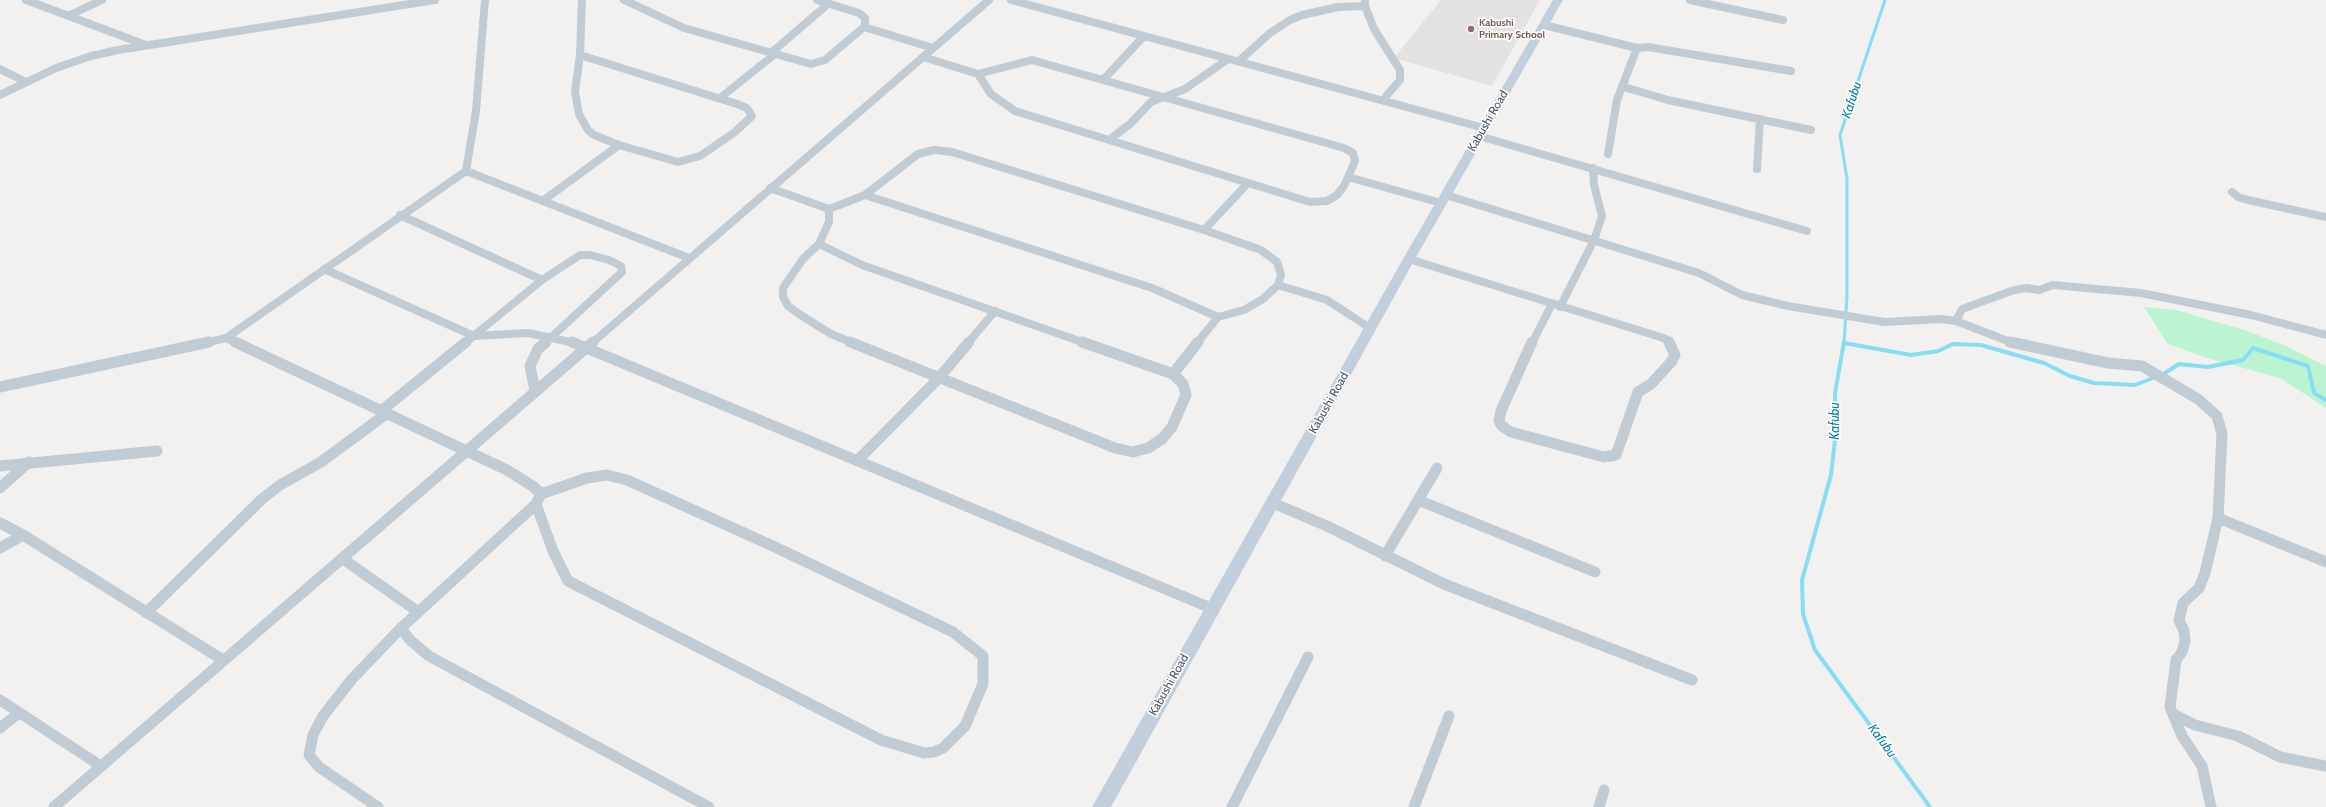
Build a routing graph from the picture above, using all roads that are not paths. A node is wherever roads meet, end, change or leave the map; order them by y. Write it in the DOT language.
graph roads {
  1 [pos="26,0"];
  2 [pos="102,0"];
  3 [pos="385,0"];
  4 [pos="435,0"];
  5 [pos="485,0"];
  6 [pos="582,0"];
  7 [pos="624,0"];
  8 [pos="989,0"];
  9 [pos="1011,0"];
  10 [pos="1558,0"];
  11 [pos="1690,0"];
  12 [pos="822,1"];
  13 [pos="1365,3"];
  14 [pos="385,8"];
  15 [pos="68,16"];
  16 [pos="1783,20"];
  17 [pos="1544,25"];
  18 [pos="864,27"];
  19 [pos="1144,36"];
  20 [pos="148,46"];
  21 [pos="933,48"];
  22 [pos="1637,48"];
  23 [pos="773,53"];
  24 [pos="580,56"];
  25 [pos="923,56"];
  26 [pos="1228,59"];
  27 [pos="1239,61"];
  28 [pos="0,69"];
  29 [pos="1791,71"];
  30 [pos="978,74"];
  31 [pos="1104,79"];
  32 [pos="26,82"];
  33 [pos="1624,87"];
  34 [pos="0,95"];
  35 [pos="1166,96"];
  36 [pos="720,98"];
  37 [pos="1383,100"];
  38 [pos="1760,119"];
  39 [pos="1811,130"];
  40 [pos="1481,132"];
  41 [pos="1109,140"];
  42 [pos="619,145"];
  43 [pos="1608,154"];
  44 [pos="1593,168"];
  45 [pos="1757,169"];
  46 [pos="466,171"];
  47 [pos="1348,177"];
  48 [pos="1247,184"];
  49 [pos="770,188"];
  50 [pos="2232,192"];
  51 [pos="865,195"];
  52 [pos="1443,199"];
  53 [pos="544,200"];
  54 [pos="829,209"];
  55 [pos="400,215"];
  56 [pos="2326,217"];
  57 [pos="1204,230"];
  58 [pos="1807,231"];
  59 [pos="1594,240"];
  60 [pos="819,244"];
  61 [pos="689,258"];
  62 [pos="1409,259"];
  63 [pos="324,268"];
  64 [pos="542,280"];
  65 [pos="1278,285"];
  66 [pos="1556,306"];
  67 [pos="995,311"];
  68 [pos="1218,317"];
  69 [pos="1956,321"];
  70 [pos="1370,328"];
  71 [pos="2326,335"];
  72 [pos="474,336"];
  73 [pos="550,336"];
  74 [pos="226,338"];
  75 [pos="586,347"];
  76 [pos="1173,374"];
  77 [pos="938,378"];
  78 [pos="0,387"];
  79 [pos="535,391"];
  80 [pos="383,412"];
  81 [pos="157,451"];
  82 [pos="465,451"];
  83 [pos="858,460"];
  84 [pos="29,462"];
  85 [pos="0,466"];
  86 [pos="1437,468"];
  87 [pos="0,488"];
  88 [pos="539,499"];
  89 [pos="1418,500"];
  90 [pos="1273,503"];
  91 [pos="2218,518"];
  92 [pos="0,523"];
  93 [pos="24,535"];
  94 [pos="0,548"];
  95 [pos="1385,556"];
  96 [pos="343,558"];
  97 [pos="2326,562"];
  98 [pos="1595,572"];
  99 [pos="1211,608"];
  100 [pos="417,611"];
  101 [pos="146,612"];
  102 [pos="400,628"];
  103 [pos="1308,657"];
  104 [pos="223,660"];
  105 [pos="1692,680"];
  106 [pos="0,700"];
  107 [pos="19,713"];
  108 [pos="2175,715"];
  109 [pos="1449,716"];
  110 [pos="0,728"];
  111 [pos="101,766"];
  112 [pos="2326,766"];
  113 [pos="1604,790"];
  114 [pos="54,807"];
  115 [pos="378,807"];
  116 [pos="709,807"];
  117 [pos="1101,807"];
  118 [pos="1232,807"];
  119 [pos="1414,807"];
  120 [pos="1599,807"];
  121 [pos="2211,807"];
  1 -- 15 [label="street"];
  2 -- 15 [label="street"];
  3 -- 14 [label="street"];
  4 -- 14 [label="street"];
  5 -- 46 [label="street"];
  6 -- 24 [label="street"];
  7 -- 23 [label="street"];
  8 -- 21 [label="street"];
  9 -- 19 [label="street"];
  10 -- 17 [label="main road, Kabushi Road"];
  11 -- 16 [label="street"];
  12 -- 18 [label="street"];
  12 -- 23 [label="street"];
  13 -- 27 [label="street"];
  13 -- 37 [label="street"];
  14 -- 20 [label="street"];
  15 -- 20 [label="street"];
  17 -- 22 [label="street"];
  17 -- 40 [label="main road, Kabushi Road"];
  18 -- 21 [label="street"];
  18 -- 23 [label="street"];
  19 -- 26 [label="street"];
  19 -- 31 [label="street"];
  20 -- 32 [label="street"];
  21 -- 25 [label="street"];
  22 -- 29 [label="street"];
  22 -- 33 [label="street"];
  23 -- 36 [label="street"];
  24 -- 36 [label="street"];
  24 -- 42 [label="street"];
  25 -- 30 [label="street"];
  25 -- 49 [label="street"];
  26 -- 27 [label="street"];
  26 -- 35 [label="street"];
  27 -- 37 [label="street"];
  28 -- 32 [label="street"];
  30 -- 31 [label="street"];
  30 -- 41 [label="street"];
  31 -- 35 [label="street"];
  32 -- 34 [label="street"];
  33 -- 38 [label="street"];
  33 -- 43 [label="street"];
  35 -- 41 [label="street"];
  35 -- 47 [label="street"];
  36 -- 42 [label="street"];
  37 -- 40 [label="street"];
  38 -- 39 [label="street"];
  38 -- 45 [label="street"];
  40 -- 44 [label="street"];
  40 -- 52 [label="main road, Kabushi Road"];
  41 -- 48 [label="street"];
  42 -- 53 [label="street"];
  44 -- 58 [label="street"];
  44 -- 59 [label="street"];
  46 -- 53 [label="street"];
  46 -- 55 [label="street"];
  47 -- 48 [label="street"];
  47 -- 52 [label="street"];
  48 -- 57 [label="street"];
  49 -- 54 [label="street"];
  49 -- 61 [label="street"];
  50 -- 56 [label="street"];
  51 -- 54 [label="street"];
  51 -- 57 [label="street"];
  51 -- 68 [label="street"];
  52 -- 59 [label="street"];
  52 -- 62 [label="main road, Kabushi Road"];
  53 -- 61 [label="street"];
  54 -- 60 [label="street"];
  55 -- 63 [label="street"];
  55 -- 64 [label="street"];
  57 -- 65 [label="street"];
  59 -- 66 [label="street"];
  59 -- 69 [label="street"];
  60 -- 67 [label="street"];
  60 -- 77 [label="street"];
  61 -- 75 [label="street"];
  62 -- 66 [label="street"];
  62 -- 70 [label="main road, Kabushi Road"];
  63 -- 72 [label="street"];
  63 -- 74 [label="street"];
  64 -- 72 [label="street"];
  64 -- 73 [label="street"];
  65 -- 68 [label="street"];
  65 -- 70 [label="street"];
  66 -- 66 [label="street"];
  67 -- 76 [label="street"];
  67 -- 77 [label="street"];
  68 -- 76 [label="street"];
  69 -- 71 [label="street"];
  69 -- 91 [label="street"];
  70 -- 90 [label="main road, Kabushi Road"];
  72 -- 73 [label="street"];
  72 -- 80 [label="street"];
  73 -- 75 [label="street"];
  73 -- 79 [label="street"];
  74 -- 78 [label="street"];
  74 -- 80 [label="street"];
  75 -- 79 [label="street"];
  75 -- 83 [label="street"];
  76 -- 77 [label="street"];
  77 -- 83 [label="street"];
  79 -- 82 [label="street"];
  80 -- 82 [label="street"];
  80 -- 101 [label="street"];
  81 -- 84 [label="street"];
  82 -- 88 [label="street"];
  82 -- 96 [label="street"];
  83 -- 99 [label="street"];
  84 -- 85 [label="street"];
  84 -- 87 [label="street"];
  86 -- 89 [label="street"];
  88 -- 88 [label="street"];
  88 -- 100 [label="street"];
  89 -- 95 [label="street"];
  89 -- 98 [label="street"];
  90 -- 95 [label="street"];
  90 -- 99 [label="main road, Kabushi Road"];
  91 -- 97 [label="street"];
  91 -- 108 [label="street"];
  92 -- 93 [label="street"];
  93 -- 94 [label="street"];
  93 -- 101 [label="street"];
  95 -- 105 [label="street"];
  96 -- 100 [label="street"];
  96 -- 104 [label="street"];
  99 -- 117 [label="main road, Kabushi Road"];
  100 -- 102 [label="street"];
  101 -- 104 [label="street"];
  102 -- 115 [label="street"];
  102 -- 116 [label="street"];
  103 -- 118 [label="street"];
  104 -- 111 [label="street"];
  106 -- 107 [label="street"];
  107 -- 110 [label="street"];
  107 -- 111 [label="street"];
  108 -- 112 [label="street"];
  108 -- 121 [label="street"];
  109 -- 119 [label="street"];
  111 -- 114 [label="street"];
  113 -- 120 [label="street"];
}
